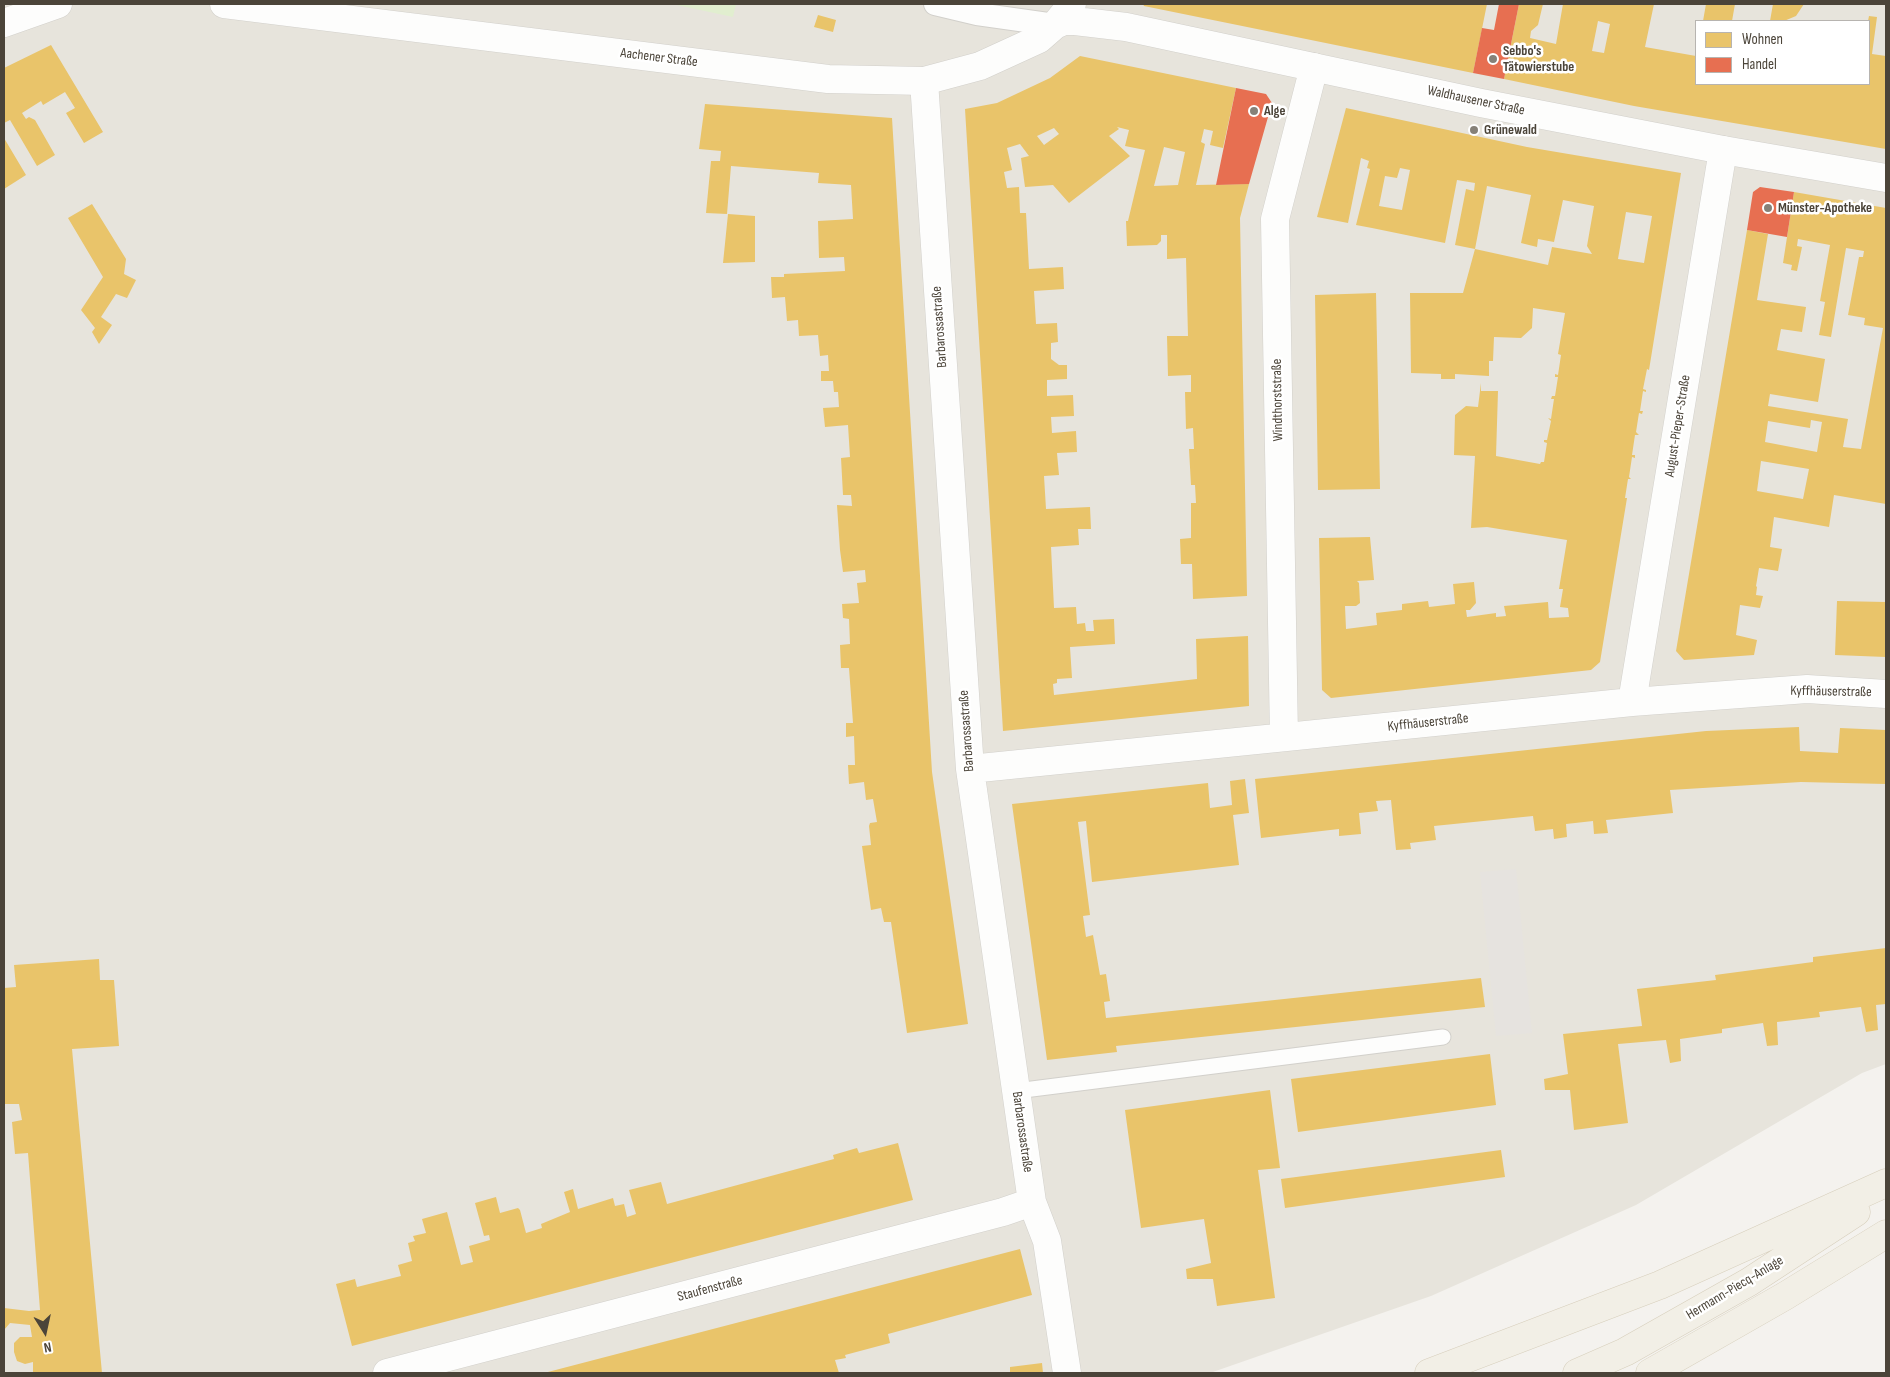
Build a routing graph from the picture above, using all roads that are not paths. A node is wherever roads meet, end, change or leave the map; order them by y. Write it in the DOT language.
graph roads {
  1 [pos="58,4"];
  2 [pos="224,4"];
  3 [pos="934,4"];
  4 [pos="1072,4"];
  5 [pos="1099,4"];
  6 [pos="4,23"];
  7 [pos="1055,25"];
  8 [pos="1126,27"];
  9 [pos="1314,67"];
  10 [pos="924,81"];
  11 [pos="1723,150"];
  12 [pos="1886,178"];
  13 [pos="1886,694"];
  14 [pos="1632,702"];
  15 [pos="1284,737"];
  16 [pos="970,769"];
  17 [pos="1443,1037"];
  18 [pos="1016,1091"];
  19 [pos="1886,1183"];
  20 [pos="1886,1192"];
  21 [pos="1032,1202"];
  22 [pos="1886,1234"];
  23 [pos="387,1373"];
  24 [pos="1067,1373"];
  25 [pos="1428,1373"];
  26 [pos="1577,1373"];
  27 [pos="1650,1373"];
  1 -- 6 [label="street"];
  2 -- 10 [label="street, Aachener Straße"];
  3 -- 7 [label="street, Waldhausener Straße"];
  4 -- 7 [label="street, Aachener Straße"];
  5 -- 8 [label="street, Waldhausener Straße"];
  7 -- 8 [label="street, Waldhausener Straße"];
  7 -- 10 [label="street, Aachener Straße"];
  8 -- 9 [label="street, Waldhausener Straße"];
  9 -- 11 [label="street, Waldhausener Straße"];
  9 -- 15 [label="street, Windthorststraße"];
  10 -- 16 [label="street, Barbarossastraße"];
  11 -- 12 [label="street, Waldhausener Straße"];
  11 -- 14 [label="street, August-Pieper-Straße"];
  13 -- 14 [label="street, Kyffhäuserstraße"];
  14 -- 15 [label="street, Kyffhäuserstraße"];
  15 -- 16 [label="street, Kyffhäuserstraße"];
  16 -- 18 [label="street, Barbarossastraße"];
  17 -- 18 [label="lane"];
  18 -- 21 [label="street, Barbarossastraße"];
  19 -- 25 [label="main road"];
  20 -- 26 [label="main road, Hermann-Piecq-Anlage"];
  21 -- 23 [label="street, Staufenstraße"];
  21 -- 24 [label="street, Barbarossastraße"];
  22 -- 27 [label="main road"];
}
